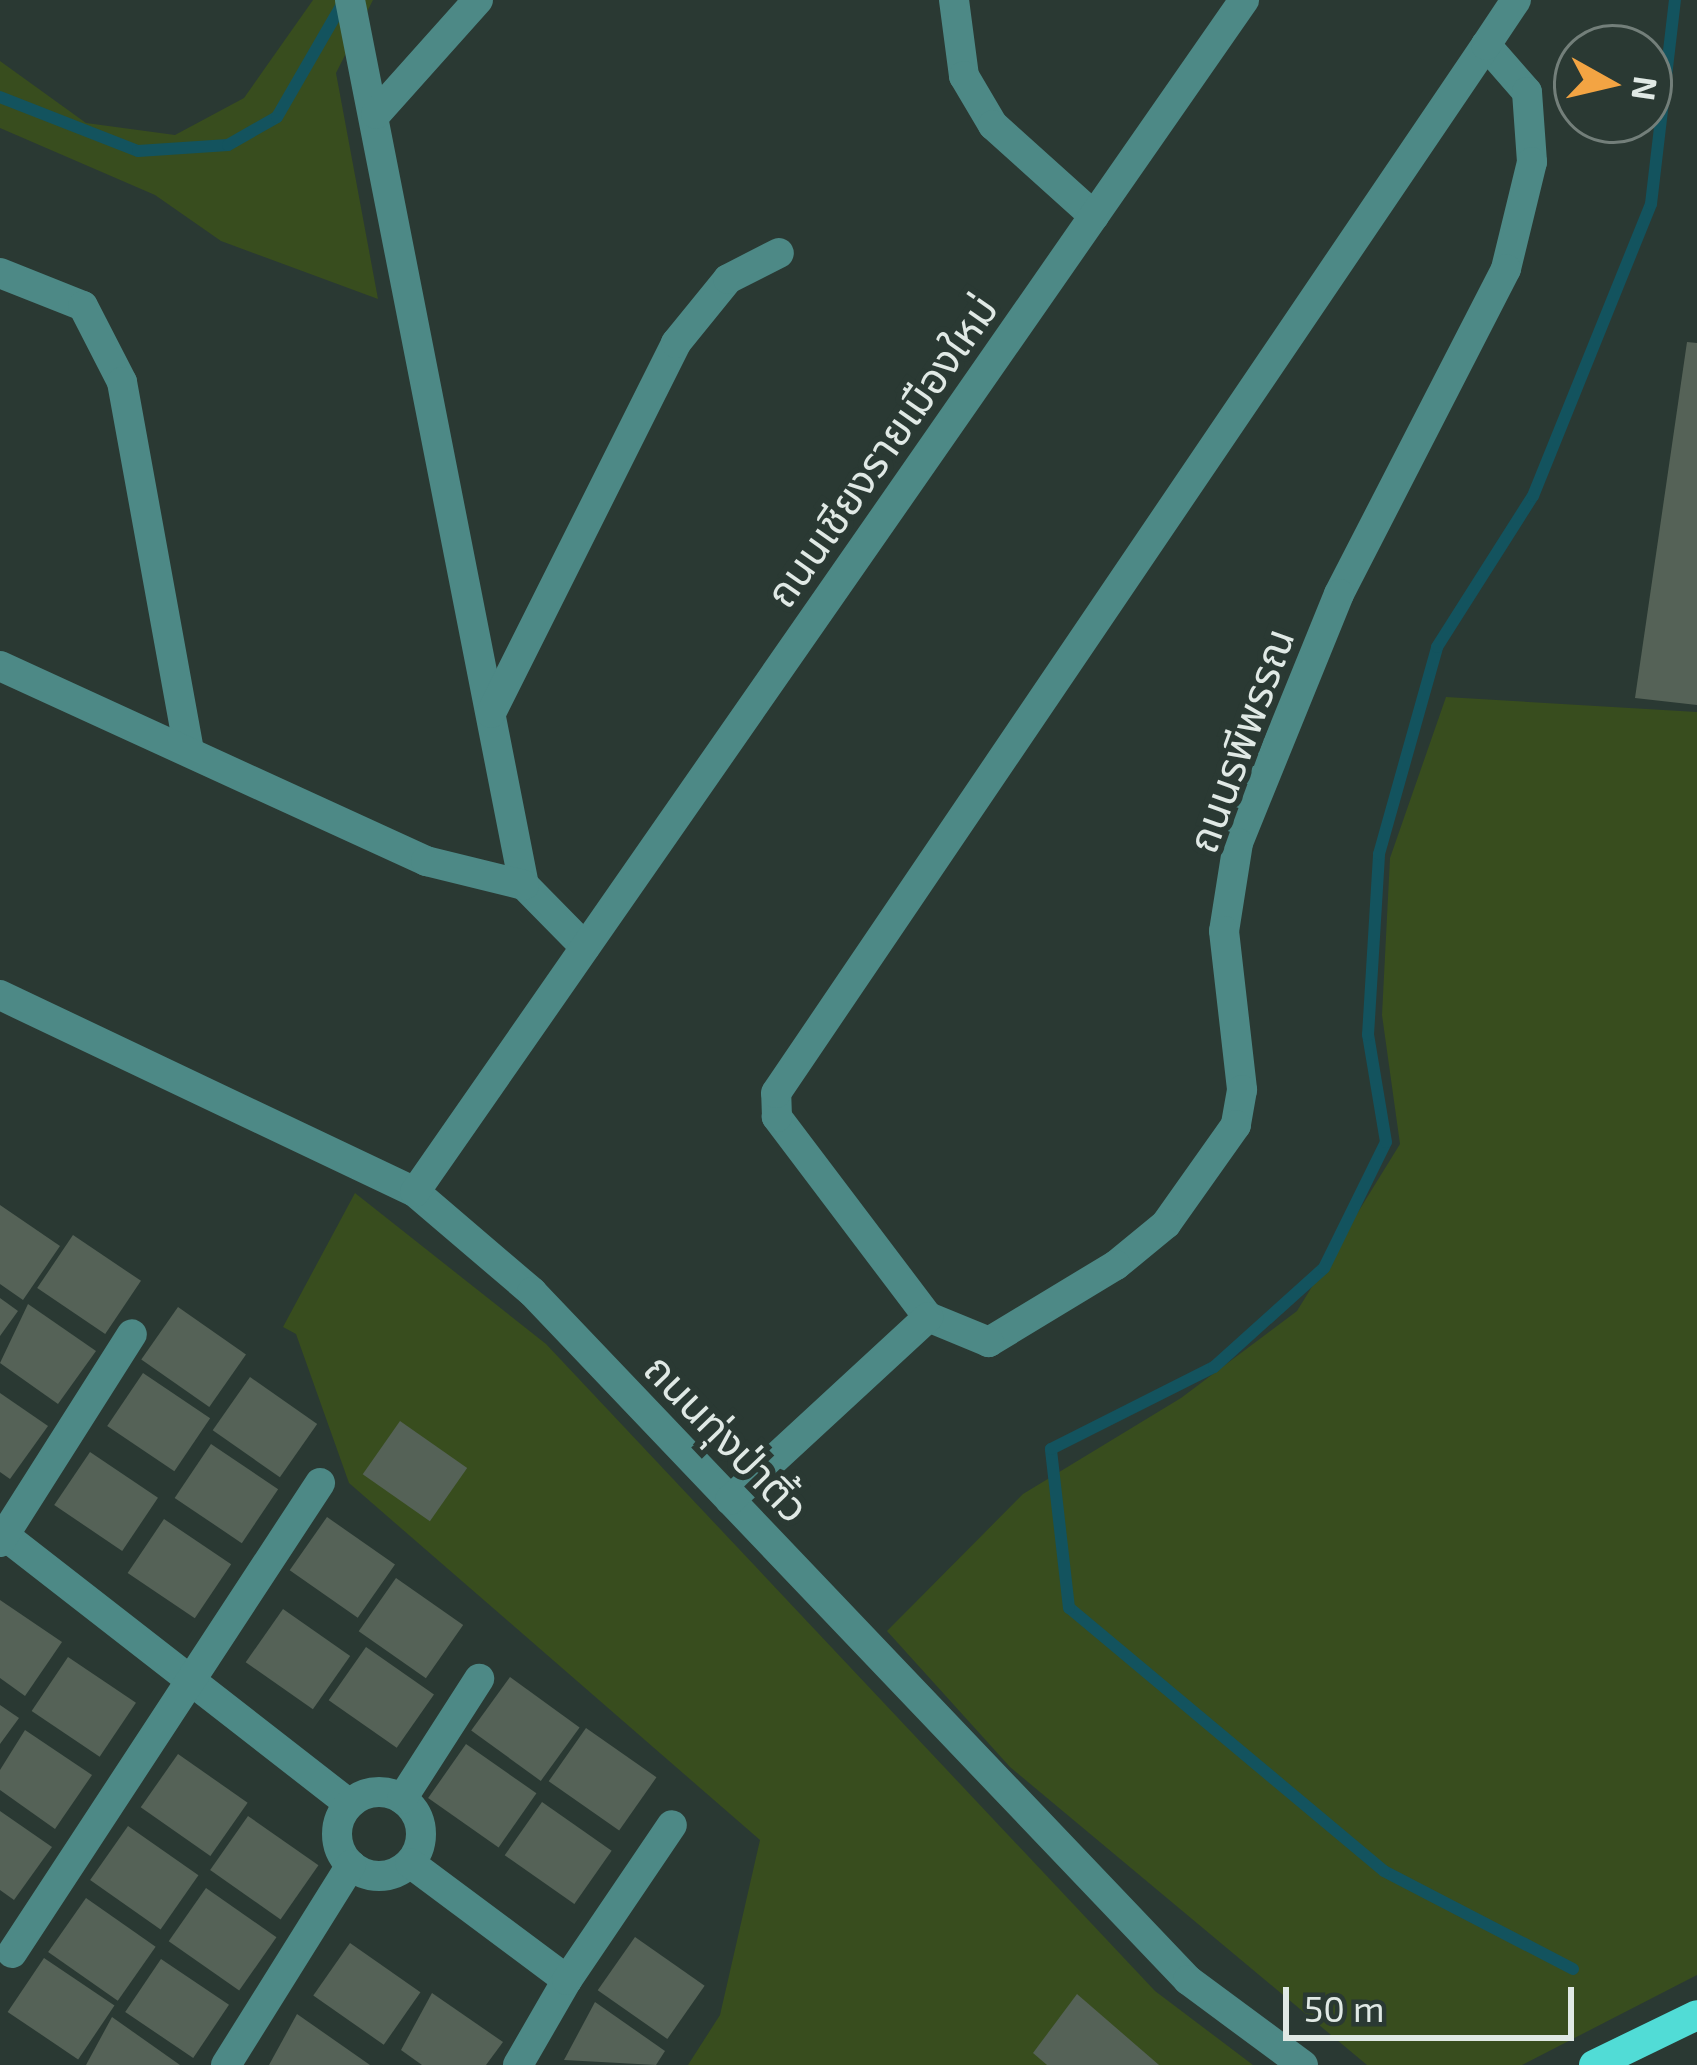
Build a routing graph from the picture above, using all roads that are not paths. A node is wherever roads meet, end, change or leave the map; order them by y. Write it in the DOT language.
graph roads {
  1 [pos="350,0"];
  2 [pos="478,0"];
  3 [pos="954,0"];
  4 [pos="1244,0"];
  5 [pos="1516,0"];
  6 [pos="1486,45"];
  7 [pos="376,114"];
  8 [pos="1094,216"];
  9 [pos="779,253"];
  10 [pos="0,273"];
  11 [pos="0,666"];
  12 [pos="491,713"];
  13 [pos="189,749"];
  14 [pos="524,884"];
  15 [pos="585,947"];
  16 [pos="0,995"];
  17 [pos="416,1192"];
  18 [pos="928,1317"];
  19 [pos="132,1334"];
  20 [pos="320,1483"];
  21 [pos="730,1500"];
  22 [pos="2,1537"];
  23 [pos="479,1679"];
  24 [pos="190,1687"];
  25 [pos="402,1798"];
  26 [pos="350,1804"];
  27 [pos="672,1825"];
  28 [pos="410,1863"];
  29 [pos="352,1865"];
  30 [pos="12,1953"];
  31 [pos="567,1980"];
  32 [pos="1697,2015"];
  33 [pos="1602,2063"];
  34 [pos="226,2065"];
  35 [pos="518,2065"];
  36 [pos="1303,2065"];
  1 -- 7 [label="street"];
  2 -- 7 [label="street"];
  3 -- 8 [label="street"];
  4 -- 8 [label="street, ถนนเชียงรายเมืองใหม่"];
  5 -- 6 [label="street"];
  6 -- 18 [label="street"];
  6 -- 18 [label="street, ถนนรพีพรรณ"];
  7 -- 12 [label="street"];
  8 -- 15 [label="street, ถนนเชียงรายเมืองใหม่"];
  9 -- 12 [label="street"];
  10 -- 13 [label="street"];
  11 -- 13 [label="street"];
  12 -- 14 [label="street"];
  13 -- 14 [label="street"];
  14 -- 15 [label="street"];
  15 -- 17 [label="street, ถนนเชียงรายเมืองใหม่"];
  16 -- 17 [label="street, ถนนทุ่งป่าติ้ว"];
  17 -- 21 [label="street, ถนนทุ่งป่าติ้ว"];
  18 -- 21 [label="street"];
  19 -- 22 [label="street"];
  20 -- 24 [label="street"];
  21 -- 36 [label="street, ถนนทุ่งป่าติ้ว"];
  22 -- 24 [label="street"];
  23 -- 25 [label="street"];
  24 -- 26 [label="street"];
  24 -- 30 [label="street"];
  25 -- 26 [label="street"];
  25 -- 28 [label="street"];
  26 -- 29 [label="street"];
  27 -- 31 [label="street"];
  28 -- 29 [label="street"];
  28 -- 31 [label="street"];
  29 -- 34 [label="street"];
  31 -- 35 [label="street"];
  32 -- 33 [label="main road"];
}
